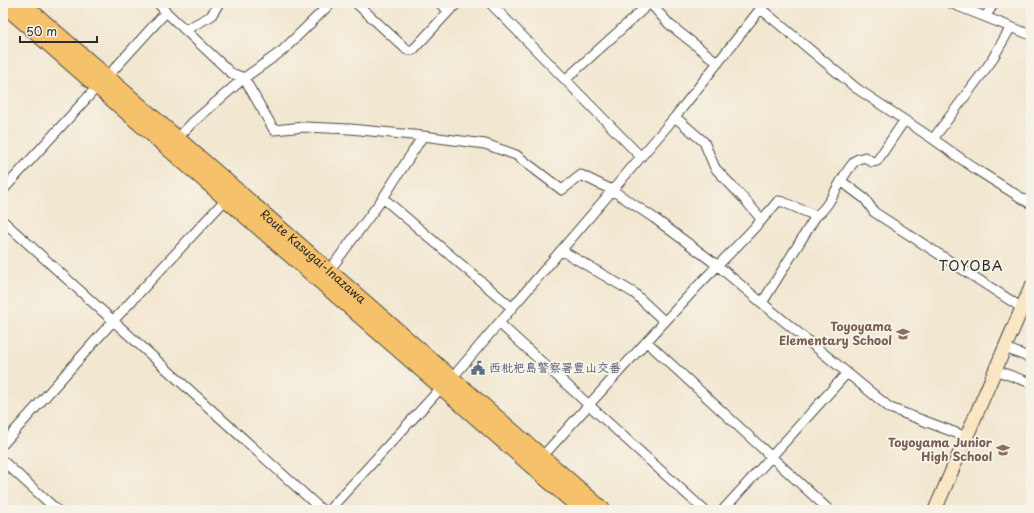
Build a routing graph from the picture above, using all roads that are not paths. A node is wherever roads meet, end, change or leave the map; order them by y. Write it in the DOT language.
graph roads {
  1 [pos="22,3"];
  2 [pos="158,3"];
  3 [pos="219,3"];
  4 [pos="331,3"];
  5 [pos="356,3"];
  6 [pos="439,3"];
  7 [pos="458,3"];
  8 [pos="650,3"];
  9 [pos="950,3"];
  10 [pos="994,3"];
  11 [pos="3,4"];
  12 [pos="493,4"];
  13 [pos="763,6"];
  14 [pos="449,11"];
  15 [pos="166,12"];
  16 [pos="986,16"];
  17 [pos="1011,27"];
  18 [pos="184,30"];
  19 [pos="1031,35"];
  20 [pos="718,63"];
  21 [pos="244,78"];
  22 [pos="565,80"];
  23 [pos="102,82"];
  24 [pos="675,116"];
  25 [pos="904,121"];
  26 [pos="423,136"];
  27 [pos="933,139"];
  28 [pos="173,144"];
  29 [pos="641,157"];
  30 [pos="841,181"];
  31 [pos="3,190"];
  32 [pos="612,190"];
  33 [pos="383,198"];
  34 [pos="226,199"];
  35 [pos="1031,204"];
  36 [pos="816,216"];
  37 [pos="762,220"];
  38 [pos="3,221"];
  39 [pos="561,250"];
  40 [pos="717,265"];
  41 [pos="329,271"];
  42 [pos="1031,287"];
  43 [pos="762,303"];
  44 [pos="511,307"];
  45 [pos="1022,308"];
  46 [pos="114,321"];
  47 [pos="664,321"];
  48 [pos="499,323"];
  49 [pos="647,342"];
  50 [pos="1005,348"];
  51 [pos="1031,358"];
  52 [pos="995,370"];
  53 [pos="847,373"];
  54 [pos="447,383"];
  55 [pos="1031,383"];
  56 [pos="588,406"];
  57 [pos="967,437"];
  58 [pos="3,444"];
  59 [pos="542,457"];
  60 [pos="771,457"];
  61 [pos="3,461"];
  62 [pos="57,510"];
  63 [pos="322,510"];
  64 [pos="329,510"];
  65 [pos="582,510"];
  66 [pos="603,510"];
  67 [pos="704,510"];
  68 [pos="723,510"];
  69 [pos="829,510"];
  70 [pos="935,510"];
  1 -- 23 [label="main road, Route Kasugai-Inazawa"];
  2 -- 15 [label="street"];
  3 -- 18 [label="street"];
  4 -- 21 [label="street"];
  5 -- 14 [label="street"];
  6 -- 14 [label="street"];
  7 -- 14 [label="street"];
  8 -- 20 [label="street"];
  8 -- 22 [label="street"];
  9 -- 16 [label="street"];
  10 -- 16 [label="street"];
  11 -- 23 [label="main road, Route Kasugai-Inazawa"];
  12 -- 22 [label="street"];
  13 -- 20 [label="street"];
  13 -- 25 [label="street"];
  15 -- 18 [label="street"];
  15 -- 23 [label="street"];
  16 -- 17 [label="street"];
  17 -- 19 [label="street"];
  17 -- 27 [label="street"];
  18 -- 21 [label="street"];
  20 -- 24 [label="street"];
  21 -- 26 [label="street"];
  21 -- 28 [label="street"];
  22 -- 29 [label="street"];
  23 -- 28 [label="main road, Route Kasugai-Inazawa"];
  23 -- 31 [label="street"];
  24 -- 29 [label="street"];
  24 -- 37 [label="street"];
  25 -- 27 [label="street"];
  25 -- 30 [label="street"];
  26 -- 32 [label="street"];
  26 -- 33 [label="street"];
  27 -- 35 [label="street"];
  28 -- 34 [label="main road, Route Kasugai-Inazawa"];
  28 -- 41 [label="main road, Route Kasugai-Inazawa"];
  29 -- 32 [label="street"];
  30 -- 36 [label="street"];
  30 -- 45 [label="street"];
  32 -- 39 [label="street"];
  32 -- 40 [label="street"];
  33 -- 41 [label="street"];
  33 -- 44 [label="street"];
  34 -- 46 [label="street"];
  34 -- 54 [label="main road, Route Kasugai-Inazawa"];
  36 -- 37 [label="street"];
  36 -- 43 [label="street"];
  37 -- 40 [label="street"];
  38 -- 46 [label="street"];
  39 -- 44 [label="street"];
  39 -- 47 [label="street"];
  40 -- 43 [label="street"];
  40 -- 47 [label="street"];
  41 -- 54 [label="main road, Route Kasugai-Inazawa"];
  42 -- 45 [label="main road"];
  43 -- 53 [label="street"];
  44 -- 48 [label="street"];
  45 -- 50 [label="main road"];
  46 -- 58 [label="street"];
  46 -- 63 [label="street"];
  47 -- 49 [label="street"];
  48 -- 54 [label="street"];
  48 -- 56 [label="street"];
  49 -- 56 [label="street"];
  49 -- 60 [label="street"];
  50 -- 51 [label="street"];
  50 -- 52 [label="main road"];
  52 -- 55 [label="street"];
  52 -- 57 [label="main road"];
  53 -- 57 [label="street"];
  53 -- 60 [label="street"];
  54 -- 59 [label="main road, Route Kasugai-Inazawa"];
  54 -- 64 [label="street"];
  54 -- 65 [label="main road, Route Kasugai-Inazawa"];
  56 -- 59 [label="street"];
  56 -- 67 [label="street"];
  57 -- 70 [label="main road"];
  59 -- 66 [label="main road, Route Kasugai-Inazawa"];
  60 -- 68 [label="street"];
  60 -- 69 [label="street"];
  61 -- 62 [label="street"];
}
